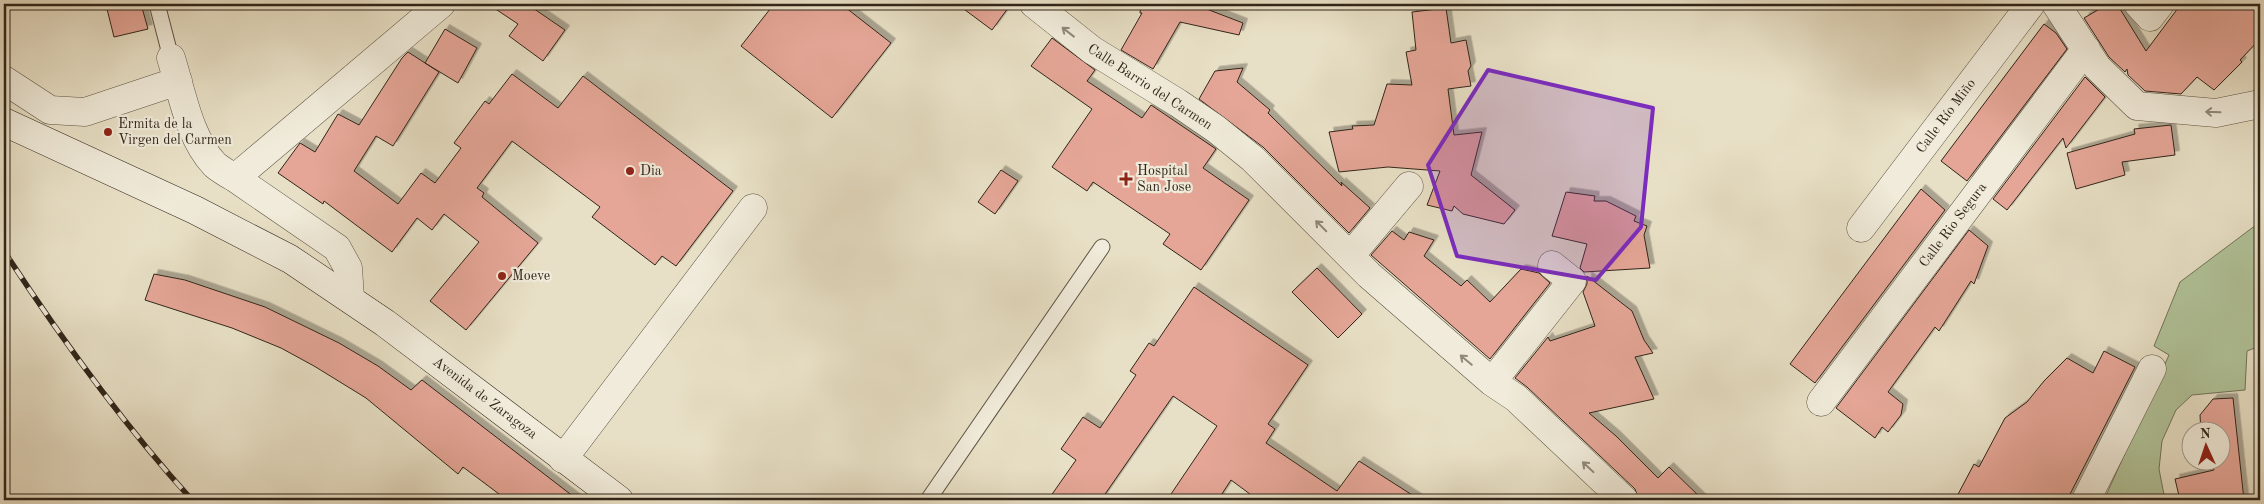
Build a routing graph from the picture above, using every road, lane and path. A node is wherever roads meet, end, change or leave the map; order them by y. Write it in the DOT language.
graph roads {
  1 [pos="157,4"];
  2 [pos="441,4"];
  3 [pos="1034,4"];
  4 [pos="2031,4"];
  5 [pos="2056,4"];
  6 [pos="2138,4"];
  7 [pos="2160,4"];
  8 [pos="2086,49"];
  9 [pos="174,70"];
  10 [pos="4,80"];
  11 [pos="2260,104"];
  12 [pos="4,122"];
  13 [pos="235,178"];
  14 [pos="1409,186"];
  15 [pos="753,208"];
  16 [pos="1861,228"];
  17 [pos="1102,247"];
  18 [pos="1350,256"];
  19 [pos="1552,265"];
  20 [pos="350,298"];
  21 [pos="2152,369"];
  22 [pos="1492,382"];
  23 [pos="1821,402"];
  24 [pos="563,459"];
  25 [pos="619,500"];
  26 [pos="928,500"];
  27 [pos="1624,500"];
  28 [pos="2086,500"];
  1 -- 9 [label="lane"];
  2 -- 13 [label="street"];
  18 -- 3 [label="street, Calle Barrio del Carmen, one-way"];
  4 -- 16 [label="street, Calle Río Miño"];
  5 -- 8 [label="street"];
  6 -- 7 [label="street"];
  11 -- 8 [label="street, one-way"];
  8 -- 23 [label="street, Calle Rio Segura"];
  9 -- 10 [label="street"];
  9 -- 13 [label="street"];
  12 -- 20 [label="street, Avenida de Zaragoza"];
  13 -- 20 [label="street"];
  14 -- 18 [label="street"];
  15 -- 24 [label="street"];
  17 -- 26 [label="lane"];
  22 -- 18 [label="street, Calle Barrio del Carmen, one-way"];
  19 -- 22 [label="street"];
  20 -- 24 [label="street, Avenida de Zaragoza"];
  21 -- 28 [label="street"];
  27 -- 22 [label="street, Calle Barrio del Carmen, one-way"];
  24 -- 25 [label="street, Avenida de Zaragoza"];
}
